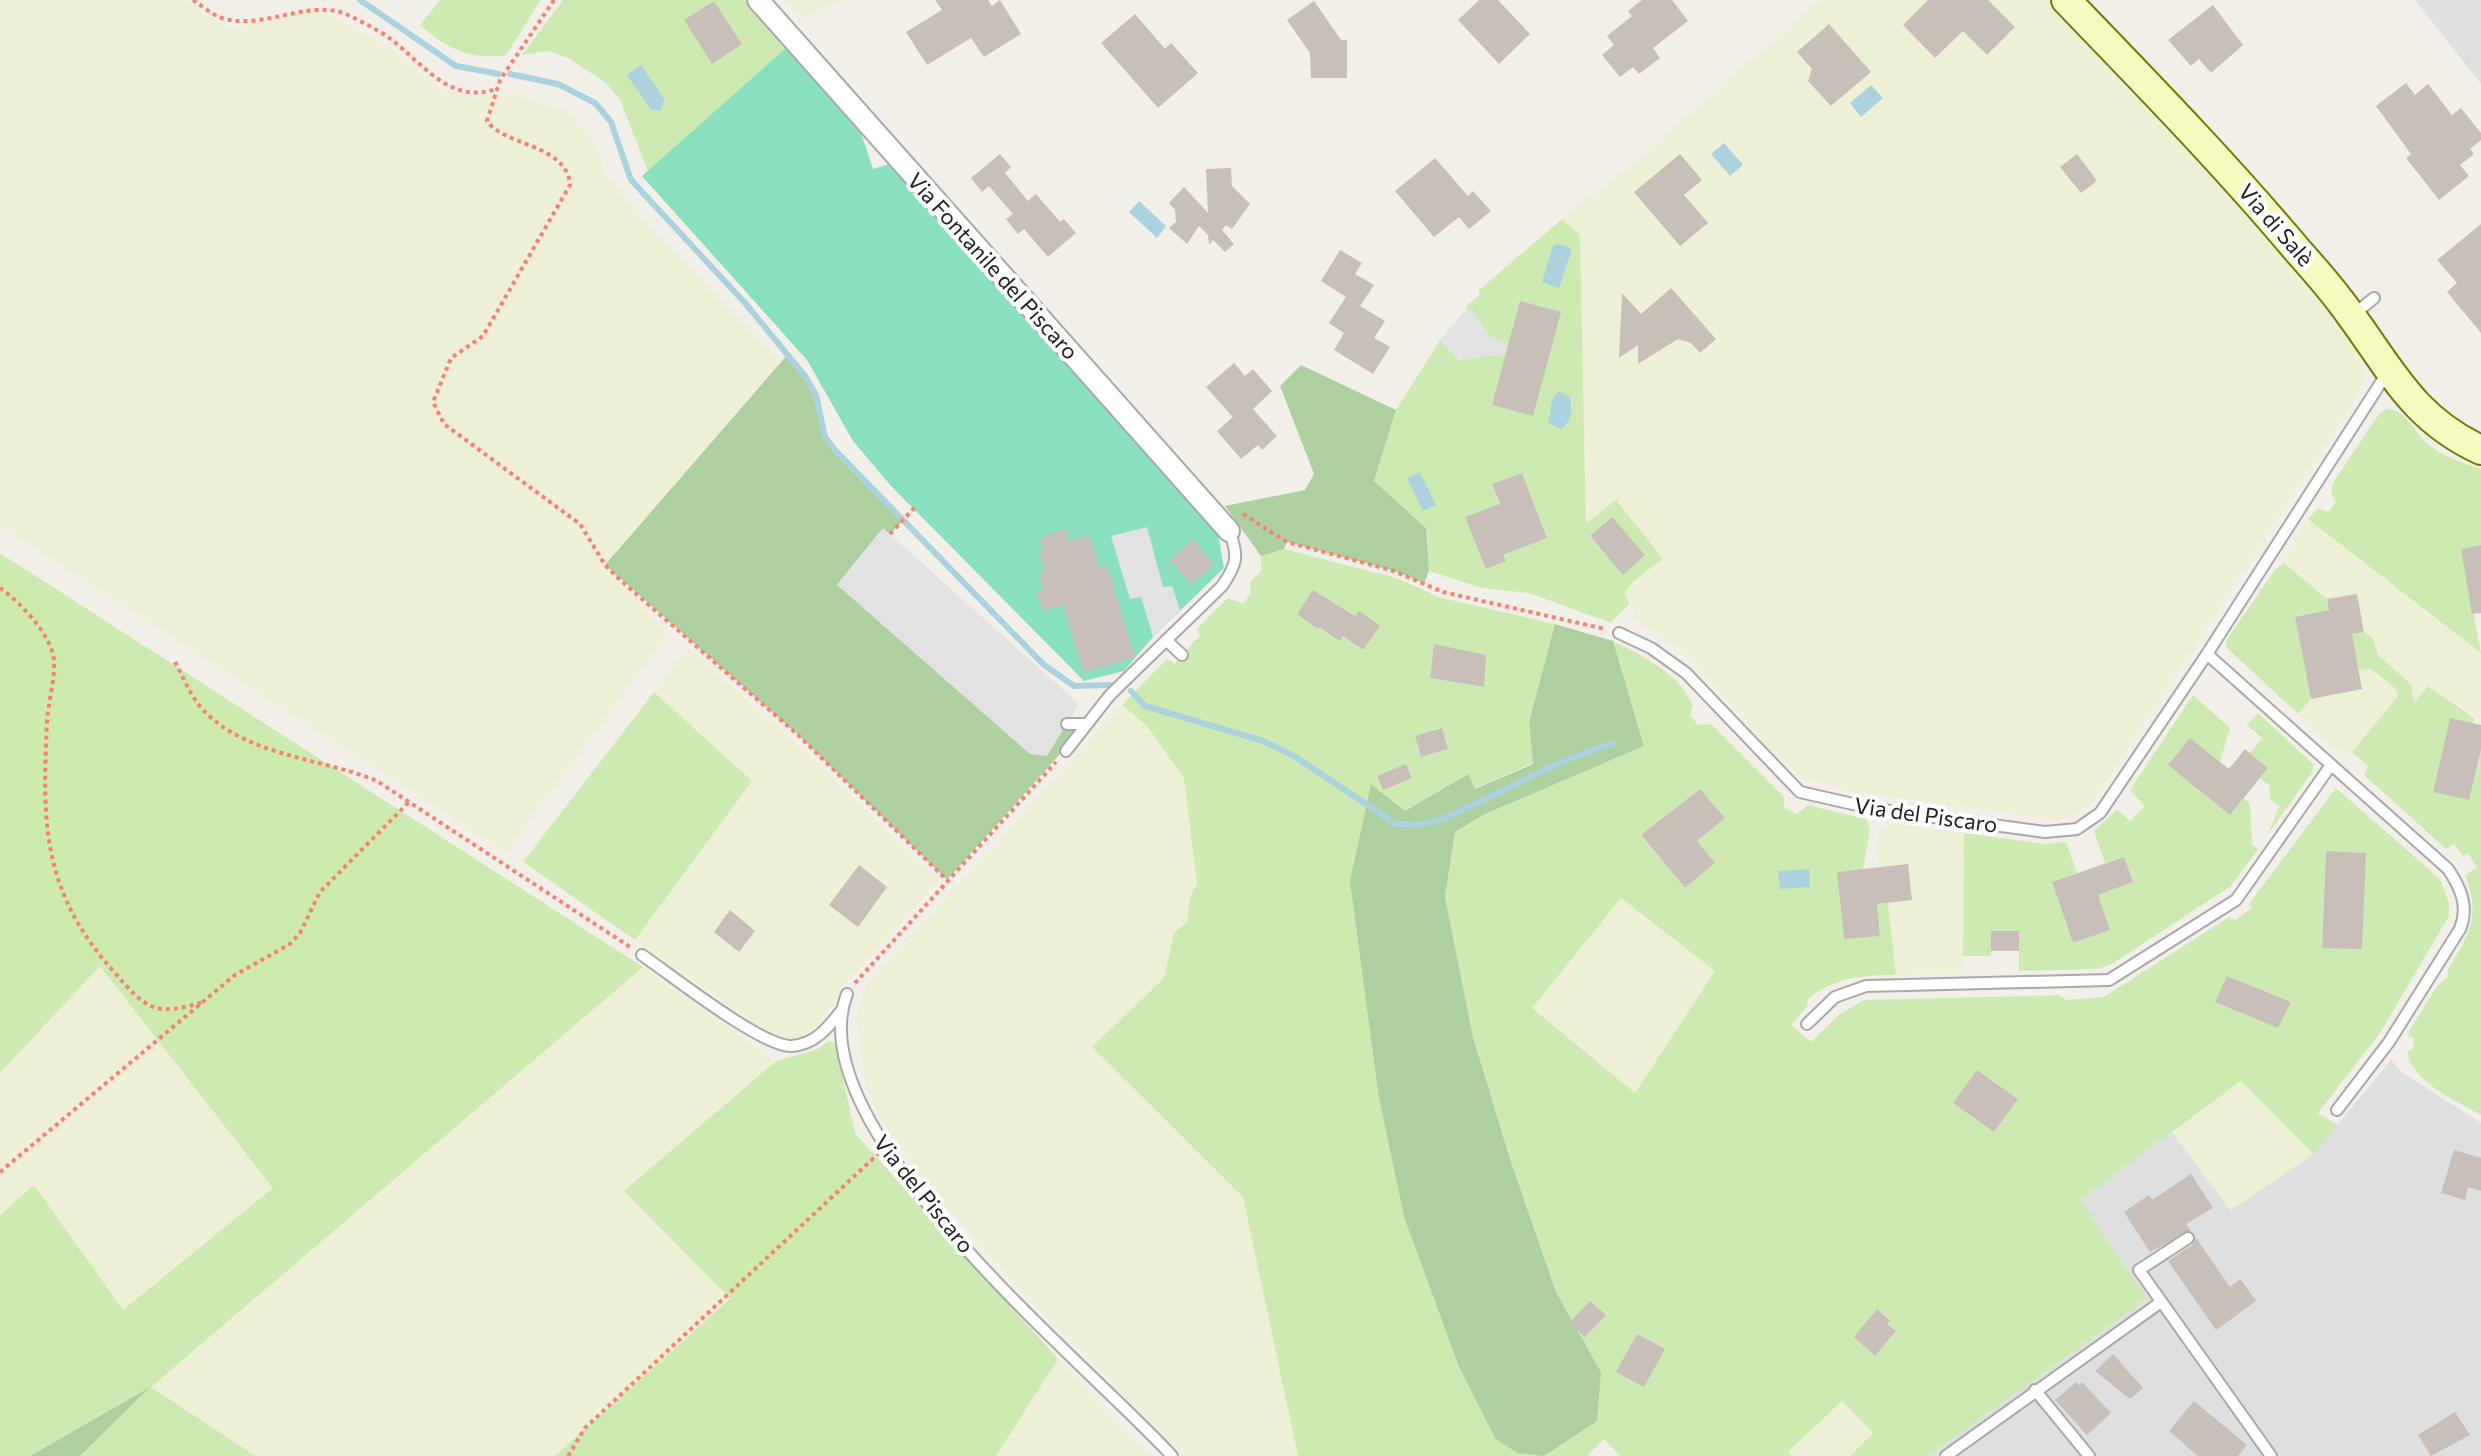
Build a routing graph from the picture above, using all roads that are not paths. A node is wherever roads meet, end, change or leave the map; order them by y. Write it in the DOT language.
graph roads {
  1 [pos="758,0"];
  2 [pos="2066,0"];
  3 [pos="2374,298"];
  4 [pos="2352,316"];
  5 [pos="2387,373"];
  6 [pos="2481,450"];
  7 [pos="1223,524"];
  8 [pos="1619,633"];
  9 [pos="1166,640"];
  10 [pos="2207,654"];
  11 [pos="1182,655"];
  12 [pos="1067,724"];
  13 [pos="1087,724"];
  14 [pos="1066,751"];
  15 [pos="2331,765"];
  16 [pos="642,955"];
  17 [pos="847,994"];
  18 [pos="841,1011"];
  19 [pos="1807,1024"];
  20 [pos="2337,1110"];
  21 [pos="2188,1238"];
  22 [pos="2161,1302"];
  23 [pos="2035,1390"];
  24 [pos="1172,1456"];
  25 [pos="1946,1456"];
  26 [pos="2089,1456"];
  27 [pos="2271,1456"];
  1 -- 7 [label="street, Via Fontanile del Piscaro"];
  2 -- 4 [label="main road, Via di Salè"];
  3 -- 4 [label="lane"];
  4 -- 5 [label="main road, Via di Salè"];
  5 -- 6 [label="main road, Via di Salè"];
  5 -- 10 [label="lane, Via del Piscaro"];
  7 -- 9 [label="lane"];
  8 -- 10 [label="lane, Via del Piscaro"];
  9 -- 11 [label="lane"];
  9 -- 13 [label="lane"];
  10 -- 15 [label="lane"];
  12 -- 13 [label="lane"];
  13 -- 14 [label="lane"];
  15 -- 19 [label="lane"];
  15 -- 20 [label="lane"];
  16 -- 18 [label="lane"];
  17 -- 18 [label="lane, Via del Piscaro"];
  18 -- 24 [label="lane, Via del Piscaro"];
  21 -- 22 [label="lane"];
  22 -- 23 [label="lane"];
  22 -- 27 [label="lane"];
  23 -- 25 [label="lane"];
  23 -- 26 [label="lane"];
}
